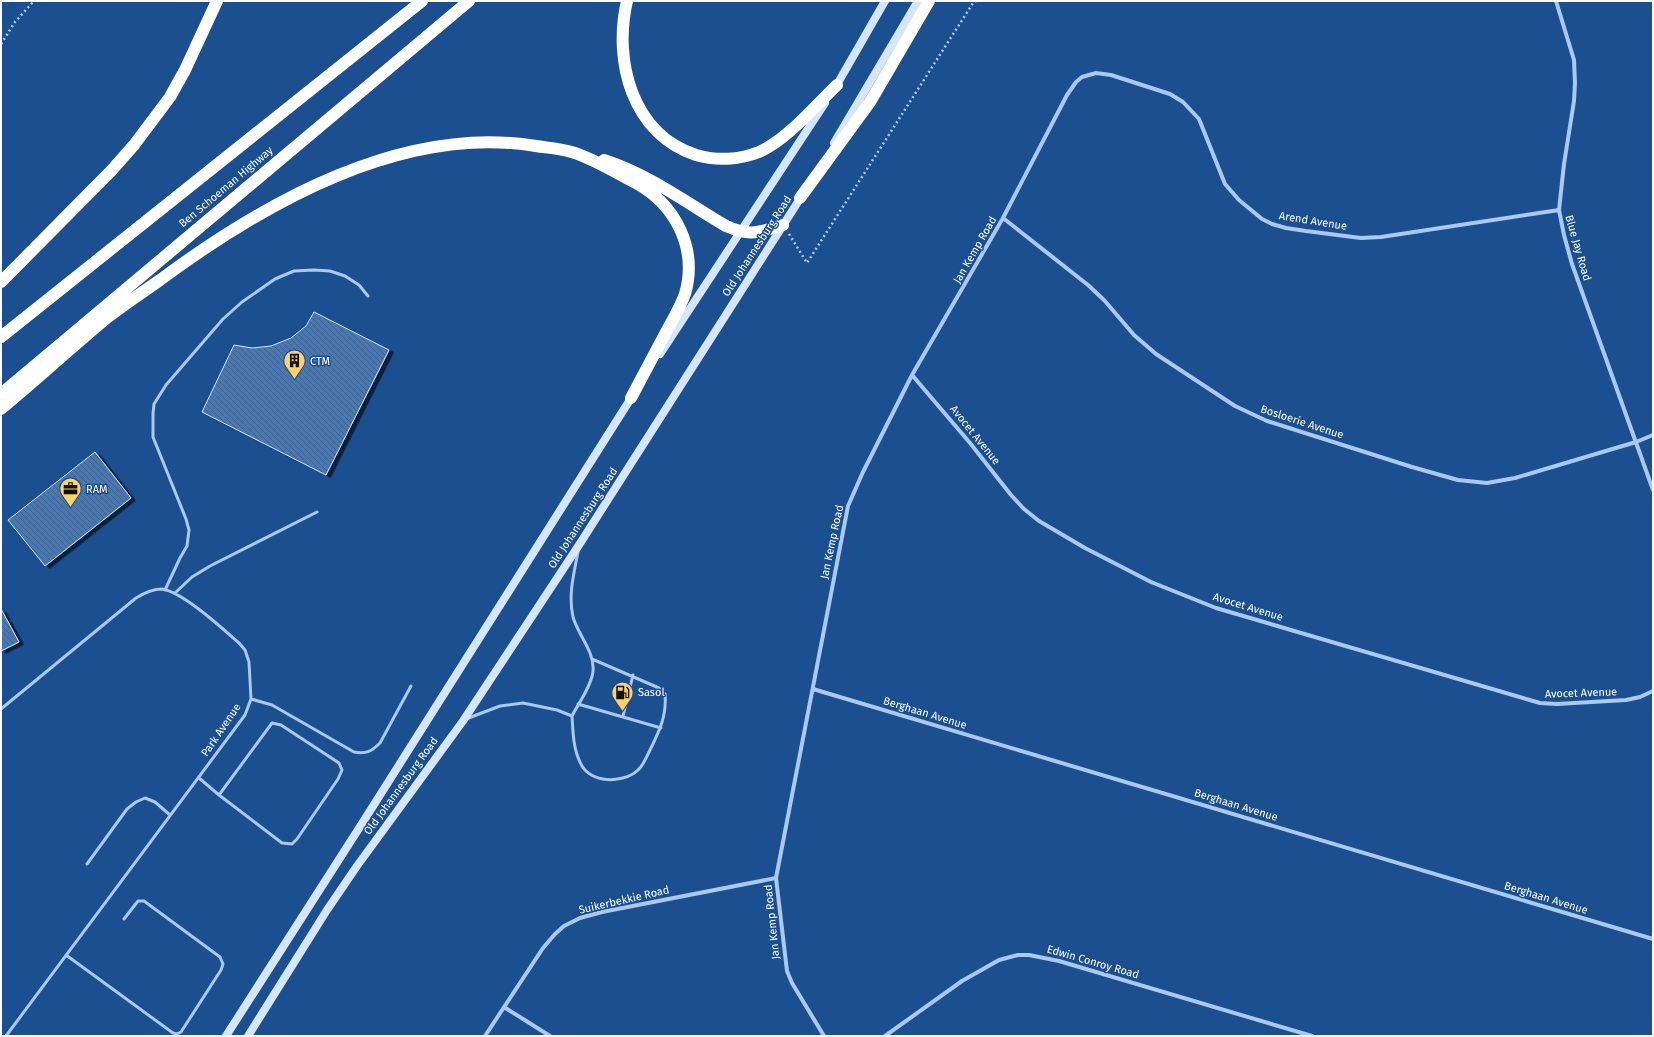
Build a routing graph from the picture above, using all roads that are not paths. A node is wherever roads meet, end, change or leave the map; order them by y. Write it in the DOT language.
graph roads {
  1 [pos="217,1"];
  2 [pos="422,1"];
  3 [pos="469,1"];
  4 [pos="627,1"];
  5 [pos="885,1"];
  6 [pos="918,1"];
  7 [pos="929,1"];
  8 [pos="1556,1"];
  9 [pos="1087,75"];
  10 [pos="837,85"];
  11 [pos="575,153"];
  12 [pos="800,198"];
  13 [pos="1559,210"];
  14 [pos="1003,218"];
  15 [pos="783,225"];
  16 [pos="741,232"];
  17 [pos="1,282"];
  18 [pos="368,296"];
  19 [pos="1,336"];
  20 [pos="912,375"];
  21 [pos="1,394"];
  22 [pos="631,398"];
  23 [pos="1,409"];
  24 [pos="1653,435"];
  25 [pos="1636,442"];
  26 [pos="1653,490"];
  27 [pos="317,512"];
  28 [pos="579,545"];
  29 [pos="165,590"];
  30 [pos="175,594"];
  31 [pos="592,659"];
  32 [pos="632,675"];
  33 [pos="411,686"];
  34 [pos="813,689"];
  35 [pos="1653,691"];
  36 [pos="251,699"];
  37 [pos="578,704"];
  38 [pos="1,709"];
  39 [pos="572,716"];
  40 [pos="623,716"];
  41 [pos="463,721"];
  42 [pos="662,728"];
  43 [pos="199,778"];
  44 [pos="219,795"];
  45 [pos="170,815"];
  46 [pos="87,864"];
  47 [pos="776,878"];
  48 [pos="124,919"];
  49 [pos="1653,939"];
  50 [pos="66,955"];
  51 [pos="504,1007"];
  52 [pos="6,1036"];
  53 [pos="226,1036"];
  54 [pos="248,1036"];
  55 [pos="485,1036"];
  56 [pos="550,1036"];
  57 [pos="824,1036"];
  58 [pos="885,1036"];
  59 [pos="1312,1036"];
  1 -- 17 [label="highway"];
  2 -- 19 [label="highway, Ben Schoeman Highway"];
  3 -- 21 [label="highway, Ben Schoeman Highway"];
  4 -- 10 [label="highway"];
  5 -- 10 [label="main road, Old Johannesburg Road"];
  6 -- 12 [label="main road, Old Johannesburg Road"];
  7 -- 12 [label="highway"];
  8 -- 13 [label="street, Blue Jay Road"];
  9 -- 13 [label="street, Arend Avenue"];
  9 -- 14 [label="street, Jan Kemp Road"];
  10 -- 16 [label="main road, Old Johannesburg Road"];
  11 -- 16 [label="highway"];
  11 -- 22 [label="highway"];
  11 -- 23 [label="highway"];
  12 -- 15 [label="main road, Old Johannesburg Road"];
  13 -- 25 [label="street, Blue Jay Road"];
  14 -- 20 [label="street, Jan Kemp Road"];
  14 -- 25 [label="street, Bosloerie Avenue"];
  15 -- 16 [label="highway"];
  15 -- 28 [label="main road, Old Johannesburg Road"];
  16 -- 22 [label="main road, Old Johannesburg Road"];
  18 -- 29 [label="lane"];
  20 -- 34 [label="street, Jan Kemp Road"];
  20 -- 35 [label="street, Avocet Avenue"];
  22 -- 53 [label="main road, Old Johannesburg Road"];
  24 -- 25 [label="street, Bosloerie Avenue"];
  25 -- 26 [label="street, Blue Jay Road"];
  27 -- 30 [label="lane"];
  28 -- 31 [label="lane"];
  28 -- 41 [label="main road, Old Johannesburg Road"];
  29 -- 30 [label="lane, Park Avenue"];
  29 -- 38 [label="lane"];
  30 -- 36 [label="lane, Park Avenue"];
  31 -- 32 [label="lane"];
  31 -- 37 [label="lane"];
  32 -- 40 [label="lane"];
  32 -- 42 [label="lane"];
  33 -- 36 [label="lane"];
  34 -- 47 [label="street, Jan Kemp Road"];
  34 -- 49 [label="street, Berghaan Avenue"];
  36 -- 43 [label="lane, Park Avenue"];
  37 -- 39 [label="lane"];
  37 -- 40 [label="lane"];
  39 -- 41 [label="lane"];
  39 -- 42 [label="lane"];
  40 -- 42 [label="lane"];
  41 -- 54 [label="main road, Old Johannesburg Road"];
  43 -- 44 [label="lane"];
  43 -- 45 [label="lane, Park Avenue"];
  44 -- 44 [label="lane"];
  45 -- 46 [label="lane"];
  45 -- 50 [label="lane, Park Avenue"];
  47 -- 51 [label="street, Suikerbekkie Road"];
  47 -- 57 [label="street, Jan Kemp Road"];
  48 -- 50 [label="lane"];
  50 -- 52 [label="lane, Park Avenue"];
  51 -- 55 [label="street, Suikerbekkie Road"];
  51 -- 56 [label="street"];
  58 -- 59 [label="street, Edwin Conroy Road"];
}
